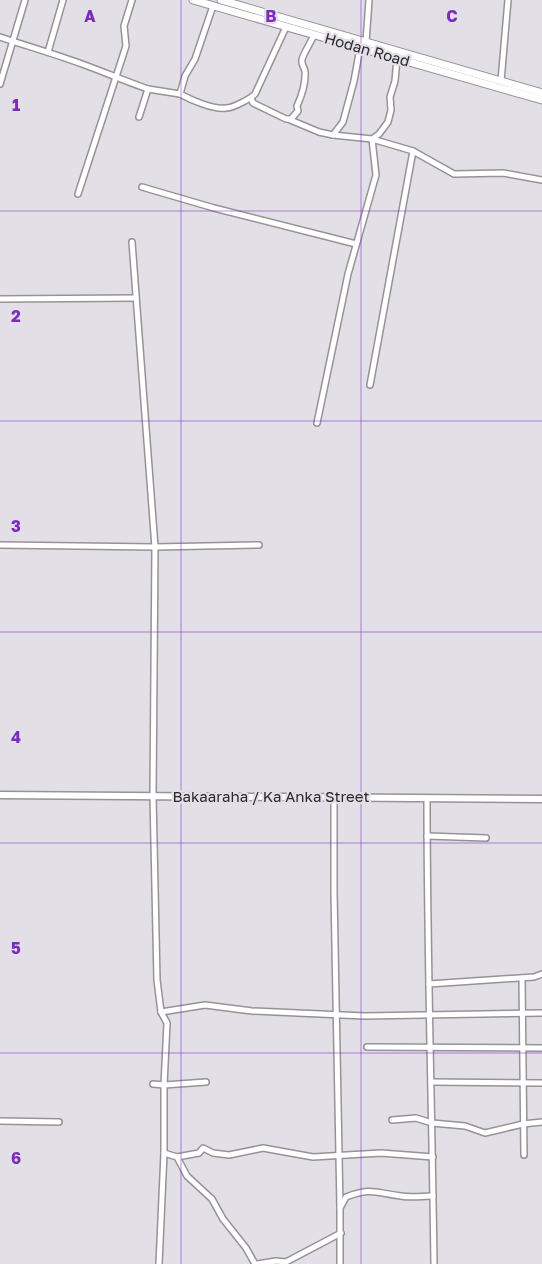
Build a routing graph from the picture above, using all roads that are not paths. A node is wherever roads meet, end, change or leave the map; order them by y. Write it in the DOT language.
graph roads {
  1 [pos="25,0"];
  2 [pos="63,0"];
  3 [pos="132,0"];
  4 [pos="193,0"];
  5 [pos="220,0"];
  6 [pos="368,0"];
  7 [pos="508,0"];
  8 [pos="213,6"];
  9 [pos="286,26"];
  10 [pos="314,35"];
  11 [pos="0,37"];
  12 [pos="13,41"];
  13 [pos="366,42"];
  14 [pos="360,48"];
  15 [pos="48,52"];
  16 [pos="397,58"];
  17 [pos="117,77"];
  18 [pos="501,81"];
  19 [pos="0,84"];
  20 [pos="148,89"];
  21 [pos="542,93"];
  22 [pos="180,94"];
  23 [pos="251,98"];
  24 [pos="542,100"];
  25 [pos="139,117"];
  26 [pos="288,119"];
  27 [pos="333,135"];
  28 [pos="372,139"];
  29 [pos="413,151"];
  30 [pos="542,180"];
  31 [pos="142,187"];
  32 [pos="78,194"];
  33 [pos="132,242"];
  34 [pos="356,244"];
  35 [pos="136,298"];
  36 [pos="0,299"];
  37 [pos="370,385"];
  38 [pos="317,423"];
  39 [pos="0,545"];
  40 [pos="259,545"];
  41 [pos="155,547"];
  42 [pos="0,795"];
  43 [pos="153,796"];
  44 [pos="334,797"];
  45 [pos="427,798"];
  46 [pos="542,798"];
  47 [pos="427,836"];
  48 [pos="486,838"];
  49 [pos="542,974"];
  50 [pos="522,978"];
  51 [pos="429,984"];
  52 [pos="161,1012"];
  53 [pos="523,1013"];
  54 [pos="542,1013"];
  55 [pos="336,1014"];
  56 [pos="430,1014"];
  57 [pos="367,1047"];
  58 [pos="430,1047"];
  59 [pos="523,1047"];
  60 [pos="542,1048"];
  61 [pos="206,1082"];
  62 [pos="432,1082"];
  63 [pos="524,1083"];
  64 [pos="542,1083"];
  65 [pos="153,1084"];
  66 [pos="164,1085"];
  67 [pos="392,1120"];
  68 [pos="0,1121"];
  69 [pos="59,1122"];
  70 [pos="542,1122"];
  71 [pos="432,1123"];
  72 [pos="523,1124"];
  73 [pos="164,1153"];
  74 [pos="339,1155"];
  75 [pos="524,1155"];
  76 [pos="177,1157"];
  77 [pos="433,1157"];
  78 [pos="433,1196"];
  79 [pos="340,1208"];
  80 [pos="341,1233"];
  81 [pos="250,1254"];
  82 [pos="159,1264"];
  83 [pos="249,1264"];
  84 [pos="256,1264"];
  85 [pos="340,1264"];
  86 [pos="434,1264"];
  1 -- 12 [label="street"];
  2 -- 15 [label="street"];
  3 -- 17 [label="street"];
  4 -- 8 [label="main road, Hodan Road"];
  5 -- 13 [label="main road, Hodan Road"];
  6 -- 13 [label="street"];
  7 -- 18 [label="street"];
  8 -- 9 [label="main road, Hodan Road"];
  8 -- 22 [label="street"];
  9 -- 10 [label="main road, Hodan Road"];
  9 -- 23 [label="street"];
  10 -- 14 [label="main road, Hodan Road"];
  10 -- 26 [label="street"];
  11 -- 12 [label="street"];
  12 -- 15 [label="street"];
  12 -- 19 [label="street"];
  13 -- 18 [label="main road, Hodan Road"];
  14 -- 16 [label="main road, Hodan Road"];
  14 -- 27 [label="street"];
  15 -- 17 [label="street"];
  16 -- 24 [label="main road, Hodan Road"];
  16 -- 28 [label="street"];
  17 -- 20 [label="street"];
  17 -- 32 [label="street"];
  18 -- 21 [label="main road, Hodan Road"];
  20 -- 22 [label="street"];
  20 -- 25 [label="street"];
  22 -- 23 [label="street"];
  23 -- 26 [label="street"];
  26 -- 27 [label="street"];
  27 -- 28 [label="street"];
  28 -- 29 [label="street"];
  28 -- 34 [label="street"];
  29 -- 30 [label="street"];
  29 -- 37 [label="street"];
  31 -- 34 [label="street"];
  33 -- 35 [label="street"];
  34 -- 38 [label="street"];
  35 -- 36 [label="street"];
  35 -- 41 [label="street"];
  39 -- 41 [label="street"];
  40 -- 41 [label="street"];
  41 -- 43 [label="street"];
  42 -- 43 [label="street, Bakaaraha / Ka Anka Street"];
  43 -- 44 [label="street, Bakaaraha / Ka Anka Street"];
  43 -- 52 [label="street"];
  44 -- 45 [label="street, Bakaaraha / Ka Anka Street"];
  44 -- 55 [label="street"];
  45 -- 46 [label="street, Bakaaraha / Ka Anka Street"];
  45 -- 47 [label="street"];
  47 -- 48 [label="street"];
  47 -- 51 [label="street"];
  49 -- 50 [label="street"];
  50 -- 51 [label="street"];
  50 -- 53 [label="street"];
  51 -- 56 [label="street"];
  52 -- 55 [label="street"];
  52 -- 66 [label="street"];
  53 -- 54 [label="street"];
  53 -- 56 [label="street"];
  53 -- 59 [label="street"];
  55 -- 56 [label="street"];
  55 -- 74 [label="street"];
  56 -- 58 [label="street"];
  57 -- 58 [label="street"];
  58 -- 59 [label="street"];
  58 -- 62 [label="street"];
  59 -- 60 [label="street"];
  59 -- 63 [label="street"];
  61 -- 66 [label="street"];
  62 -- 63 [label="street"];
  62 -- 71 [label="street"];
  63 -- 64 [label="street"];
  63 -- 72 [label="street"];
  65 -- 66 [label="street"];
  66 -- 73 [label="street"];
  67 -- 71 [label="street"];
  68 -- 69 [label="street"];
  70 -- 72 [label="street"];
  71 -- 72 [label="street"];
  71 -- 77 [label="street"];
  72 -- 75 [label="street"];
  73 -- 76 [label="street"];
  73 -- 82 [label="street"];
  74 -- 76 [label="street"];
  74 -- 77 [label="street"];
  74 -- 79 [label="street"];
  76 -- 81 [label="street"];
  77 -- 78 [label="street"];
  78 -- 79 [label="street"];
  78 -- 86 [label="street"];
  79 -- 80 [label="street"];
  80 -- 84 [label="street"];
  80 -- 85 [label="street"];
  81 -- 83 [label="street"];
  81 -- 84 [label="street"];
}
